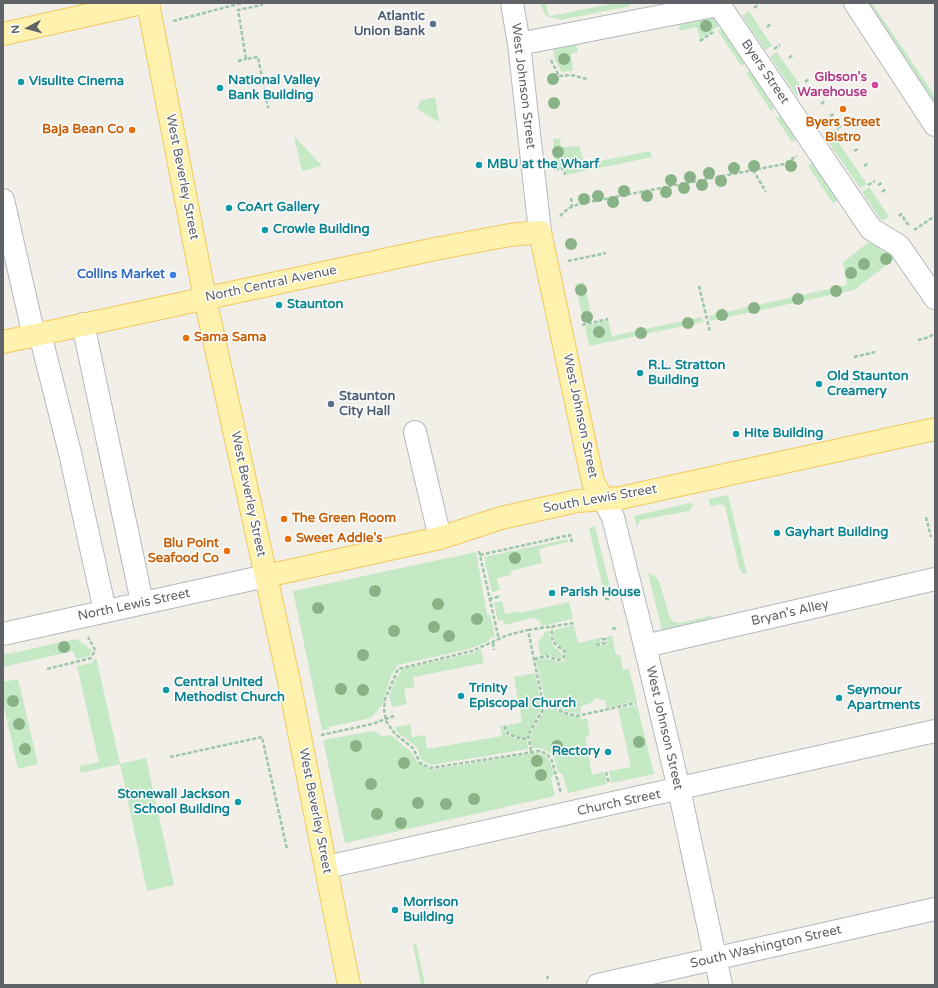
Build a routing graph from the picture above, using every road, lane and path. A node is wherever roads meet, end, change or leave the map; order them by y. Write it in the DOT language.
graph roads {
  1 [pos="142,3"];
  2 [pos="148,3"];
  3 [pos="242,3"];
  4 [pos="261,3"];
  5 [pos="512,3"];
  6 [pos="855,3"];
  7 [pos="758,5"];
  8 [pos="754,8"];
  9 [pos="178,19"];
  10 [pos="772,24"];
  11 [pos="768,27"];
  12 [pos="3,34"];
  13 [pos="519,44"];
  14 [pos="793,55"];
  15 [pos="550,58"];
  16 [pos="789,58"];
  17 [pos="246,59"];
  18 [pos="238,61"];
  19 [pos="587,79"];
  20 [pos="809,79"];
  21 [pos="806,82"];
  22 [pos="825,101"];
  23 [pos="821,104"];
  24 [pos="268,108"];
  25 [pos="834,114"];
  26 [pos="830,116"];
  27 [pos="842,125"];
  28 [pos="935,125"];
  29 [pos="838,128"];
  30 [pos="858,148"];
  31 [pos="854,151"];
  32 [pos="868,163"];
  33 [pos="784,164"];
  34 [pos="864,166"];
  35 [pos="754,170"];
  36 [pos="882,183"];
  37 [pos="878,185"];
  38 [pos="886,189"];
  39 [pos="766,192"];
  40 [pos="882,192"];
  41 [pos="571,198"];
  42 [pos="3,200"];
  43 [pos="572,206"];
  44 [pos="899,216"];
  45 [pos="935,216"];
  46 [pos="559,220"];
  47 [pos="909,225"];
  48 [pos="914,230"];
  49 [pos="540,232"];
  50 [pos="606,253"];
  51 [pos="568,261"];
  52 [pos="699,286"];
  53 [pos="205,298"];
  54 [pos="935,298"];
  55 [pos="608,318"];
  56 [pos="83,324"];
  57 [pos="581,325"];
  58 [pos="710,332"];
  59 [pos="935,333"];
  60 [pos="37,335"];
  61 [pos="918,340"];
  62 [pos="3,342"];
  63 [pos="875,352"];
  64 [pos="854,357"];
  65 [pos="935,428"];
  66 [pos="415,432"];
  67 [pos="603,499"];
  68 [pos="926,517"];
  69 [pos="931,537"];
  70 [pos="440,538"];
  71 [pos="572,542"];
  72 [pos="479,551"];
  73 [pos="480,555"];
  74 [pos="266,576"];
  75 [pos="935,579"];
  76 [pos="501,596"];
  77 [pos="489,598"];
  78 [pos="142,602"];
  79 [pos="105,611"];
  80 [pos="574,622"];
  81 [pos="552,627"];
  82 [pos="528,630"];
  83 [pos="3,634"];
  84 [pos="88,636"];
  85 [pos="601,638"];
  86 [pos="499,640"];
  87 [pos="493,643"];
  88 [pos="596,645"];
  89 [pos="645,646"];
  90 [pos="494,650"];
  91 [pos="534,659"];
  92 [pos="47,669"];
  93 [pos="543,702"];
  94 [pos="640,702"];
  95 [pos="394,716"];
  96 [pos="386,718"];
  97 [pos="504,726"];
  98 [pos="935,731"];
  99 [pos="318,736"];
  100 [pos="528,738"];
  101 [pos="530,751"];
  102 [pos="170,757"];
  103 [pos="606,772"];
  104 [pos="610,787"];
  105 [pos="678,789"];
  106 [pos="562,798"];
  107 [pos="287,849"];
  108 [pos="327,867"];
  109 [pos="935,909"];
  110 [pos="715,959"];
  111 [pos="349,985"];
  112 [pos="598,985"];
  113 [pos="721,985"];
  1 -- 12 [label="main road"];
  2 -- 53 [label="main road, West Beverley Street"];
  3 -- 9 [label="path"];
  4 -- 17 [label="path"];
  5 -- 13 [label="street, West Johnson Street"];
  6 -- 28 [label="street"];
  7 -- 8 [label="path"];
  10 -- 11 [label="path"];
  13 -- 49 [label="street, West Johnson Street"];
  13 -- 54 [label="street, Byers Street"];
  14 -- 16 [label="path"];
  15 -- 19 [label="path"];
  17 -- 18 [label="path"];
  17 -- 24 [label="path"];
  20 -- 21 [label="path"];
  22 -- 23 [label="path"];
  25 -- 26 [label="path"];
  27 -- 29 [label="path"];
  30 -- 31 [label="path"];
  32 -- 34 [label="path"];
  33 -- 35 [label="path"];
  35 -- 39 [label="path"];
  35 -- 43 [label="path"];
  36 -- 37 [label="path"];
  38 -- 40 [label="path"];
  41 -- 43 [label="path"];
  42 -- 60 [label="street"];
  43 -- 46 [label="path"];
  44 -- 47 [label="path"];
  45 -- 48 [label="path"];
  49 -- 53 [label="main road, North Central Avenue"];
  49 -- 67 [label="main road, West Johnson Street"];
  50 -- 51 [label="path"];
  52 -- 58 [label="path"];
  53 -- 56 [label="main road, North Central Avenue"];
  53 -- 74 [label="main road, West Beverley Street"];
  55 -- 57 [label="path"];
  56 -- 60 [label="main road, North Central Avenue"];
  56 -- 78 [label="street"];
  59 -- 61 [label="path"];
  60 -- 62 [label="main road, North Central Avenue"];
  60 -- 79 [label="street"];
  63 -- 64 [label="path"];
  65 -- 67 [label="main road, South Lewis Street"];
  66 -- 70 [label="street"];
  67 -- 70 [label="main road, South Lewis Street"];
  67 -- 89 [label="street, West Johnson Street"];
  68 -- 69 [label="path"];
  70 -- 74 [label="main road, South Lewis Street"];
  71 -- 73 [label="path"];
  72 -- 73 [label="path"];
  73 -- 77 [label="path"];
  74 -- 78 [label="street, North Lewis Street"];
  74 -- 108 [label="main road, West Beverley Street"];
  75 -- 89 [label="street, Bryan's Alley"];
  76 -- 77 [label="path"];
  77 -- 86 [label="path"];
  78 -- 79 [label="street, North Lewis Street"];
  79 -- 83 [label="street, North Lewis Street"];
  80 -- 81 [label="path"];
  81 -- 82 [label="path"];
  81 -- 91 [label="path"];
  82 -- 86 [label="path"];
  82 -- 91 [label="path"];
  84 -- 92 [label="path"];
  85 -- 88 [label="path"];
  86 -- 87 [label="path"];
  87 -- 90 [label="path"];
  87 -- 96 [label="path"];
  89 -- 105 [label="street, West Johnson Street"];
  91 -- 93 [label="path"];
  93 -- 94 [label="path"];
  93 -- 100 [label="path"];
  95 -- 96 [label="path"];
  96 -- 99 [label="path"];
  96 -- 101 [label="path"];
  97 -- 100 [label="path"];
  98 -- 105 [label="street, Church Street"];
  100 -- 101 [label="path"];
  101 -- 106 [label="path"];
  102 -- 107 [label="path"];
  103 -- 104 [label="path"];
  105 -- 108 [label="street, Church Street"];
  105 -- 110 [label="street, West Johnson Street"];
  108 -- 111 [label="main road, West Beverley Street"];
  109 -- 110 [label="street, South Washington Street"];
  110 -- 112 [label="street, South Washington Street"];
  110 -- 113 [label="street, West Johnson Street"];
}
